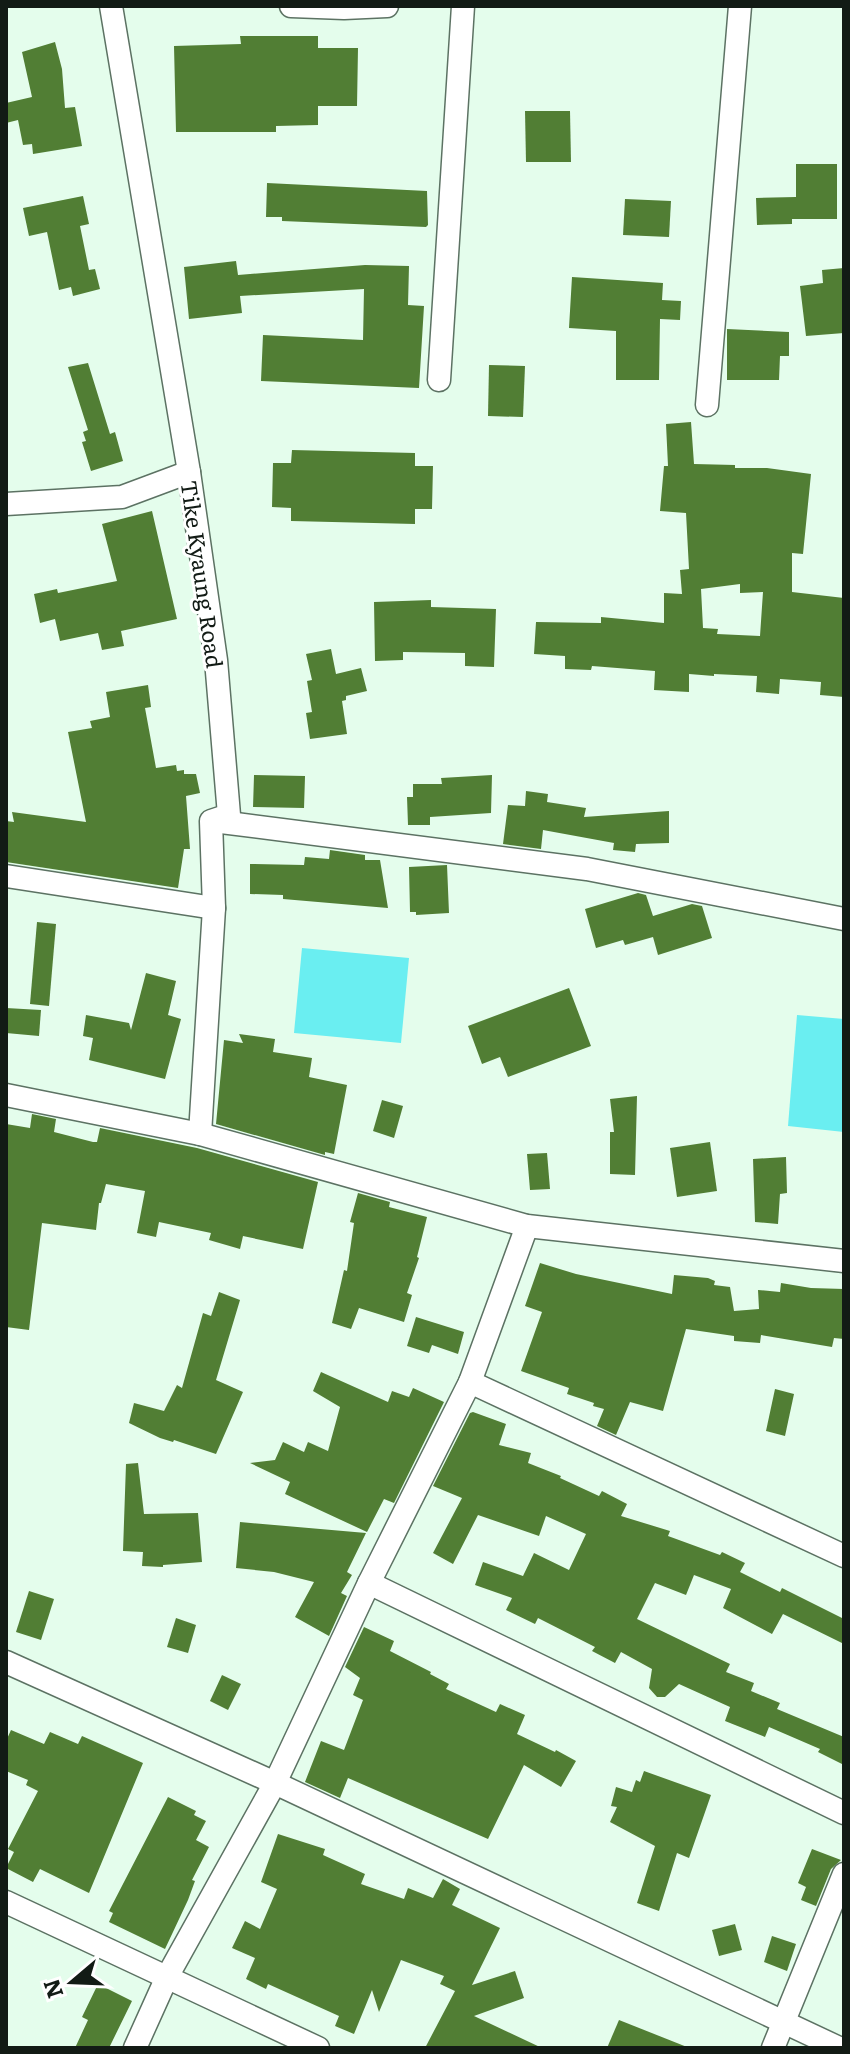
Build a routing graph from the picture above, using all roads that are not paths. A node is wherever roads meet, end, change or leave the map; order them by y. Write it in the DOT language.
graph roads {
  1 [pos="111,6"];
  2 [pos="291,6"];
  3 [pos="387,6"];
  4 [pos="463,6"];
  5 [pos="740,6"];
  6 [pos="344,7"];
  7 [pos="439,380"];
  8 [pos="707,405"];
  9 [pos="189,472"];
  10 [pos="6,504"];
  11 [pos="211,821"];
  12 [pos="6,876"];
  13 [pos="214,908"];
  14 [pos="844,919"];
  15 [pos="6,1095"];
  16 [pos="200,1134"];
  17 [pos="527,1226"];
  18 [pos="844,1261"];
  19 [pos="470,1382"];
  20 [pos="844,1556"];
  21 [pos="369,1583"];
  22 [pos="6,1662"];
  23 [pos="275,1783"];
  24 [pos="844,1813"];
  25 [pos="844,1874"];
  26 [pos="6,1902"];
  27 [pos="167,1977"];
  28 [pos="783,2020"];
  29 [pos="135,2048"];
  30 [pos="318,2048"];
  31 [pos="773,2048"];
  32 [pos="839,2048"];
  1 -- 9 [label="street, Tike Kyaung Road"];
  2 -- 6 [label="street"];
  3 -- 6 [label="street"];
  4 -- 7 [label="street"];
  5 -- 8 [label="street"];
  9 -- 10 [label="street"];
  9 -- 11 [label="street, Tike Kyaung Road"];
  11 -- 13 [label="street"];
  11 -- 14 [label="street"];
  12 -- 13 [label="street"];
  13 -- 16 [label="street"];
  15 -- 16 [label="street"];
  16 -- 17 [label="street"];
  17 -- 18 [label="street"];
  17 -- 19 [label="street"];
  19 -- 20 [label="street"];
  19 -- 21 [label="street"];
  21 -- 23 [label="street"];
  21 -- 24 [label="street"];
  22 -- 23 [label="street"];
  23 -- 27 [label="street"];
  23 -- 28 [label="street"];
  25 -- 28 [label="street"];
  26 -- 27 [label="street"];
  27 -- 29 [label="street"];
  27 -- 30 [label="street"];
  28 -- 31 [label="street"];
  28 -- 32 [label="street"];
}
